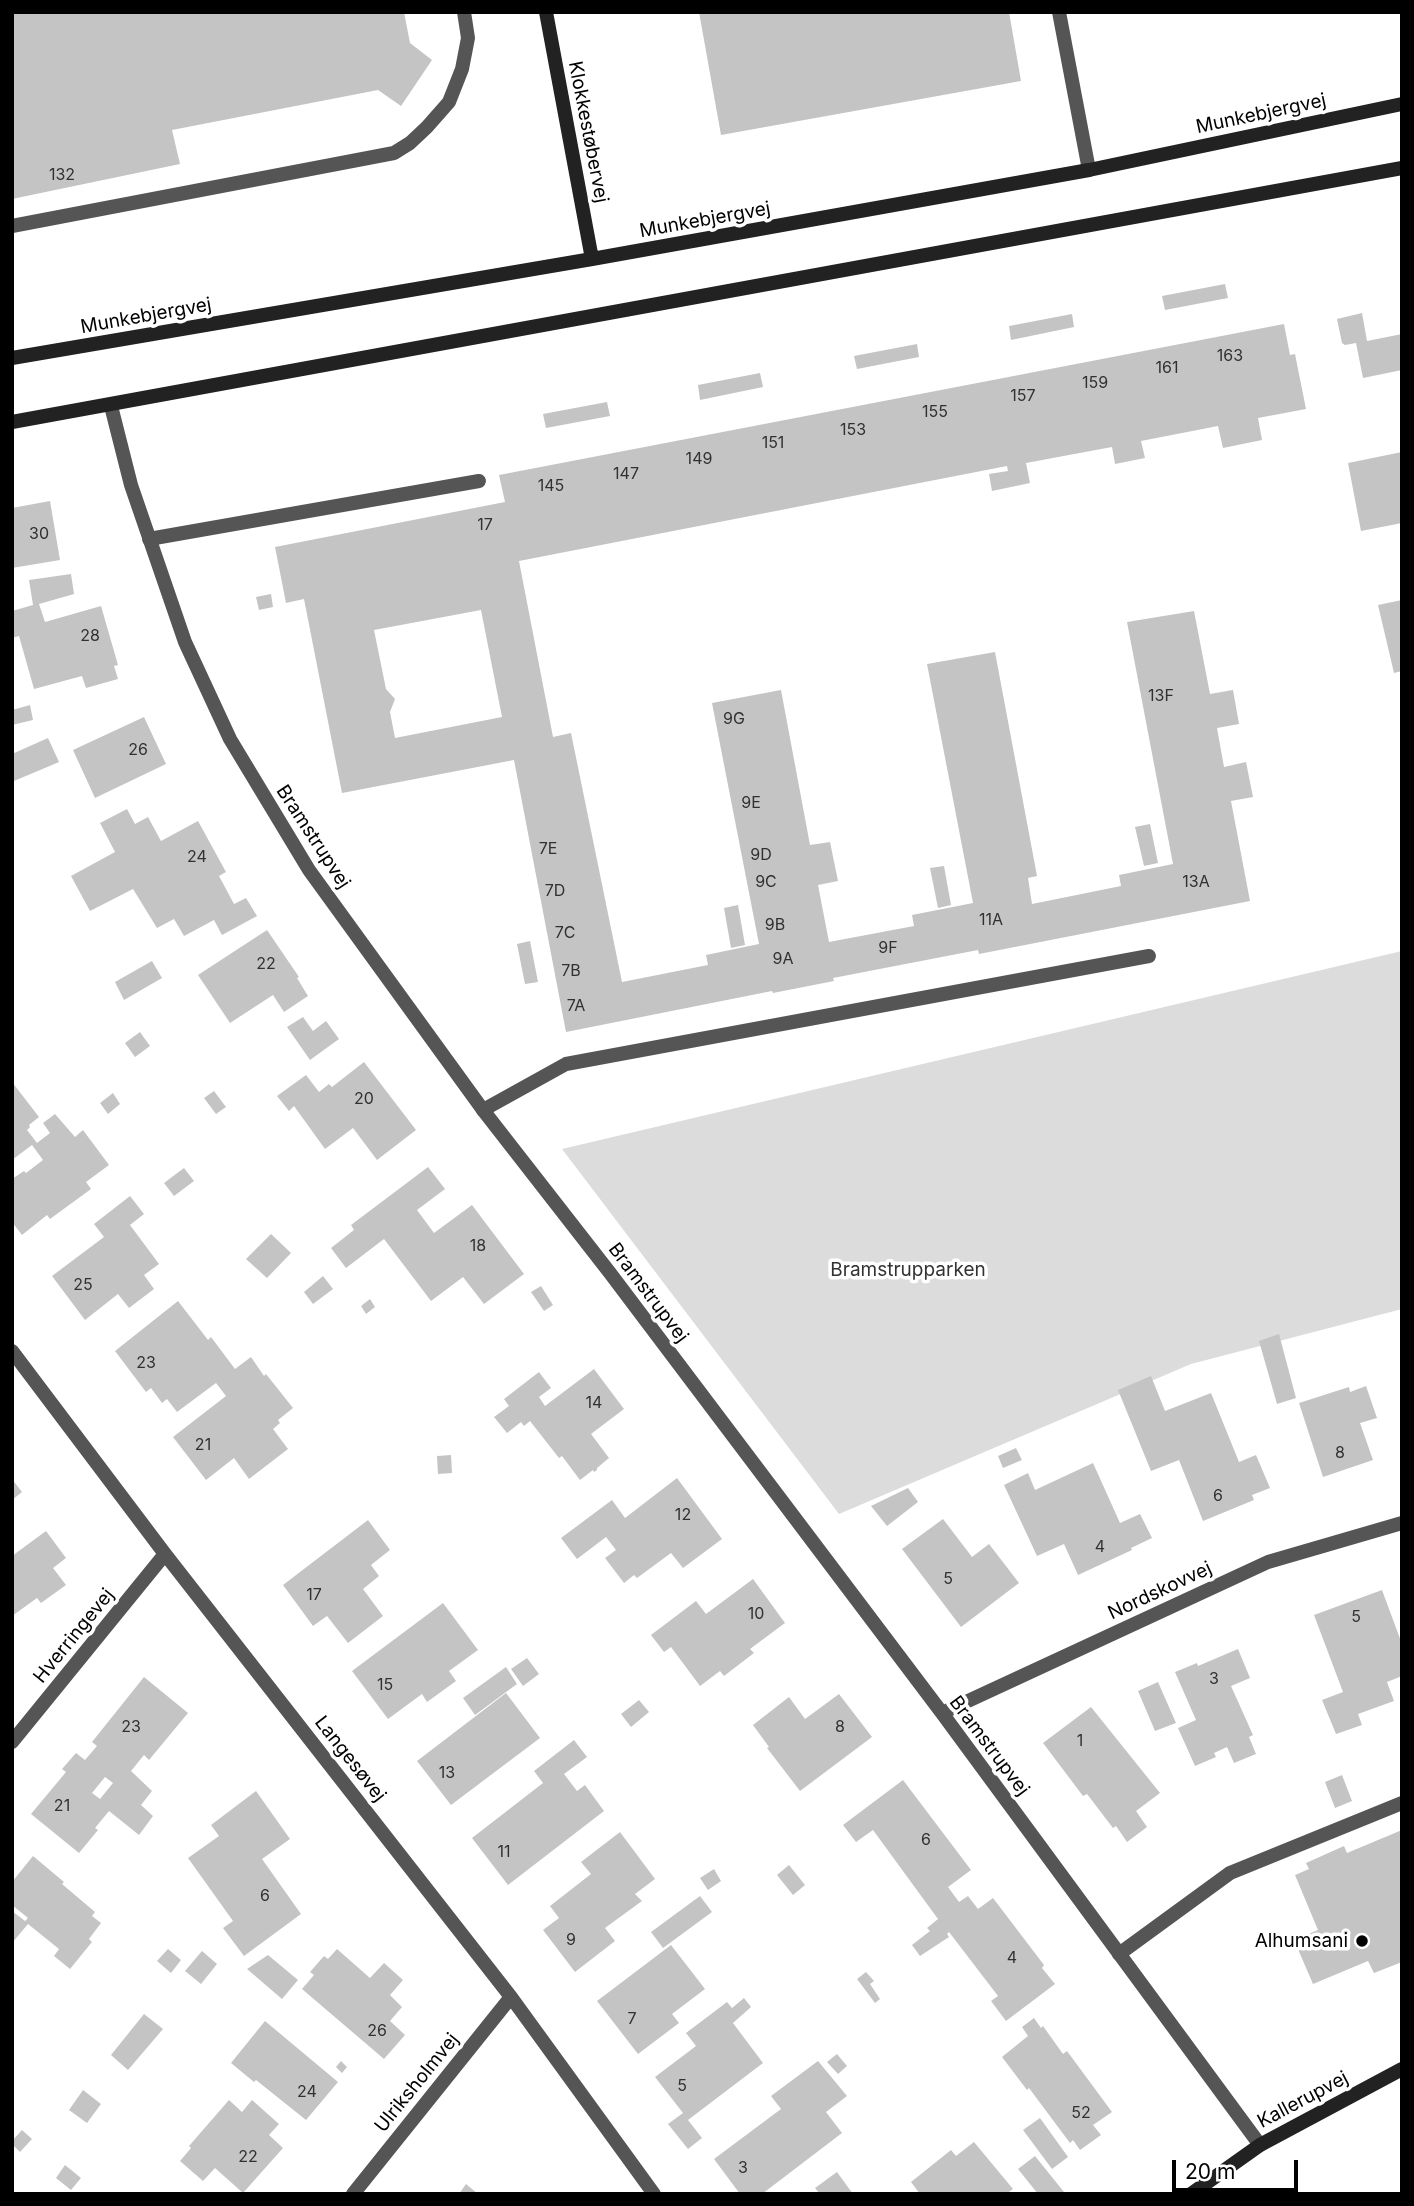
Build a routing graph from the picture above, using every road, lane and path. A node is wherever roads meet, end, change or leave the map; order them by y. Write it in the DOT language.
graph roads {
  1 [pos="464,12"];
  2 [pos="546,12"];
  3 [pos="1059,12"];
  4 [pos="1402,104"];
  5 [pos="1402,169"];
  6 [pos="1089,170"];
  7 [pos="12,226"];
  8 [pos="593,259"];
  9 [pos="12,358"];
  10 [pos="111,406"];
  11 [pos="12,422"];
  12 [pos="479,481"];
  13 [pos="149,539"];
  14 [pos="1149,956"];
  15 [pos="483,1110"];
  16 [pos="12,1351"];
  17 [pos="1402,1523"];
  18 [pos="165,1554"];
  19 [pos="942,1713"];
  20 [pos="12,1742"];
  21 [pos="1402,1803"];
  22 [pos="1119,1954"];
  23 [pos="511,1997"];
  24 [pos="1402,2069"];
  25 [pos="1261,2145"];
  26 [pos="354,2194"];
  27 [pos="654,2194"];
  28 [pos="1191,2194"];
  1 -- 7 [label="street"];
  2 -- 8 [label="street, Klokkestøbervej"];
  3 -- 6 [label="street"];
  4 -- 6 [label="street, Munkebjergvej"];
  5 -- 10 [label="street"];
  6 -- 8 [label="street, Munkebjergvej"];
  8 -- 9 [label="street, Munkebjergvej"];
  10 -- 11 [label="street"];
  10 -- 13 [label="street, Bramstrupvej"];
  12 -- 13 [label="street"];
  13 -- 15 [label="street, Bramstrupvej"];
  14 -- 15 [label="street"];
  15 -- 19 [label="street, Bramstrupvej"];
  16 -- 18 [label="street, Langesøvej"];
  17 -- 19 [label="street, Nordskovvej"];
  18 -- 20 [label="street, Hverringevej"];
  18 -- 23 [label="street, Langesøvej"];
  19 -- 22 [label="street, Bramstrupvej"];
  21 -- 22 [label="street"];
  22 -- 25 [label="street, Bramstrupvej"];
  23 -- 26 [label="street, Ulriksholmvej"];
  23 -- 27 [label="street, Langesøvej"];
  24 -- 25 [label="street, Kallerupvej"];
  25 -- 28 [label="street, Kallerupvej"];
}
